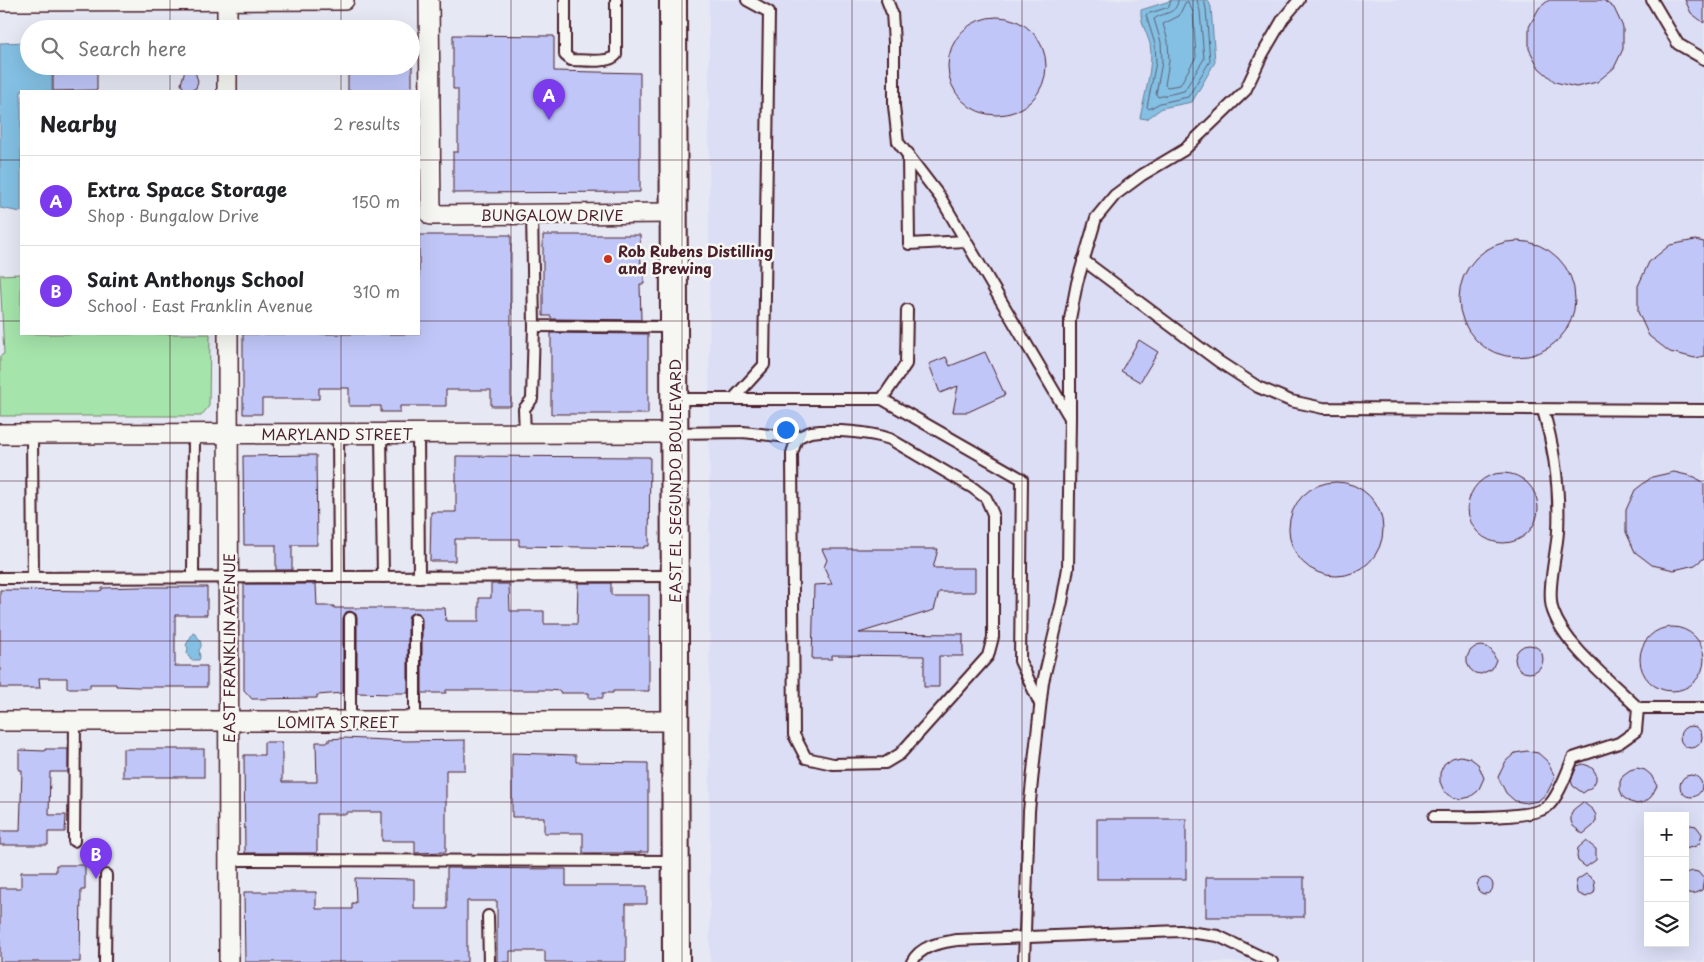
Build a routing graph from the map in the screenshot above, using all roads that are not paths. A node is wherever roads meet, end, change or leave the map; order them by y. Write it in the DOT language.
graph roads {
  1 [pos="98,0"];
  2 [pos="227,0"];
  3 [pos="344,0"];
  4 [pos="430,0"];
  5 [pos="565,0"];
  6 [pos="616,0"];
  7 [pos="673,0"];
  8 [pos="747,0"];
  9 [pos="887,0"];
  10 [pos="1299,0"];
  11 [pos="1652,0"];
  12 [pos="0,1"];
  13 [pos="227,20"];
  14 [pos="1704,59"];
  15 [pos="227,75"];
  16 [pos="227,90"];
  17 [pos="908,154"];
  18 [pos="674,212"];
  19 [pos="532,214"];
  20 [pos="966,241"];
  21 [pos="1083,260"];
  22 [pos="907,310"];
  23 [pos="534,326"];
  24 [pos="674,327"];
  25 [pos="228,335"];
  26 [pos="674,398"];
  27 [pos="732,399"];
  28 [pos="882,399"];
  29 [pos="1544,410"];
  30 [pos="1704,410"];
  31 [pos="1070,418"];
  32 [pos="338,433"];
  33 [pos="381,433"];
  34 [pos="418,433"];
  35 [pos="524,433"];
  36 [pos="674,433"];
  37 [pos="0,434"];
  38 [pos="32,434"];
  39 [pos="194,434"];
  40 [pos="228,434"];
  41 [pos="797,438"];
  42 [pos="339,576"];
  43 [pos="675,576"];
  44 [pos="34,577"];
  45 [pos="192,577"];
  46 [pos="228,577"];
  47 [pos="382,577"];
  48 [pos="419,577"];
  49 [pos="0,578"];
  50 [pos="350,618"];
  51 [pos="415,619"];
  52 [pos="1040,706"];
  53 [pos="1638,708"];
  54 [pos="1704,708"];
  55 [pos="415,720"];
  56 [pos="675,720"];
  57 [pos="0,721"];
  58 [pos="75,721"];
  59 [pos="228,721"];
  60 [pos="350,721"];
  61 [pos="1434,818"];
  62 [pos="74,841"];
  63 [pos="229,860"];
  64 [pos="675,861"];
  65 [pos="106,875"];
  66 [pos="488,916"];
  67 [pos="1024,938"];
  68 [pos="105,962"];
  69 [pos="229,962"];
  70 [pos="489,962"];
  71 [pos="676,962"];
  72 [pos="912,962"];
  73 [pos="1024,962"];
  74 [pos="1272,962"];
  1 -- 2 [label="street"];
  1 -- 12 [label="street"];
  2 -- 3 [label="street"];
  2 -- 13 [label="street"];
  4 -- 19 [label="street, BUNGALOW DRIVE"];
  5 -- 6 [label="lane"];
  7 -- 18 [label="main road, EAST EL SEGUNDO BOULEVARD"];
  8 -- 27 [label="lane"];
  9 -- 17 [label="lane"];
  10 -- 21 [label="lane"];
  11 -- 14 [label="lane"];
  15 -- 16 [label="street"];
  17 -- 20 [label="lane"];
  17 -- 20 [label="lane"];
  18 -- 19 [label="street, BUNGALOW DRIVE"];
  18 -- 24 [label="main road, EAST EL SEGUNDO BOULEVARD"];
  19 -- 23 [label="lane"];
  20 -- 31 [label="lane"];
  21 -- 29 [label="lane"];
  21 -- 31 [label="lane"];
  22 -- 28 [label="lane"];
  23 -- 24 [label="lane"];
  23 -- 35 [label="lane"];
  24 -- 26 [label="main road, EAST EL SEGUNDO BOULEVARD"];
  25 -- 40 [label="street, EAST FRANKLIN AVENUE"];
  26 -- 27 [label="lane"];
  26 -- 36 [label="main road, EAST EL SEGUNDO BOULEVARD"];
  27 -- 28 [label="lane"];
  28 -- 52 [label="lane"];
  29 -- 30 [label="lane"];
  29 -- 53 [label="lane"];
  31 -- 52 [label="lane"];
  32 -- 33 [label="street, MARYLAND STREET"];
  32 -- 40 [label="street, MARYLAND STREET"];
  32 -- 42 [label="lane"];
  33 -- 34 [label="street, MARYLAND STREET"];
  33 -- 47 [label="lane"];
  34 -- 35 [label="street, MARYLAND STREET"];
  34 -- 48 [label="lane"];
  35 -- 36 [label="street, MARYLAND STREET"];
  36 -- 41 [label="lane"];
  36 -- 43 [label="main road, EAST EL SEGUNDO BOULEVARD"];
  37 -- 38 [label="street, MARYLAND STREET"];
  38 -- 39 [label="street, MARYLAND STREET"];
  38 -- 44 [label="lane"];
  39 -- 40 [label="street, MARYLAND STREET"];
  39 -- 45 [label="lane"];
  40 -- 46 [label="street, EAST FRANKLIN AVENUE"];
  41 -- 41 [label="lane"];
  42 -- 46 [label="lane"];
  42 -- 47 [label="lane"];
  43 -- 48 [label="lane"];
  43 -- 56 [label="main road, EAST EL SEGUNDO BOULEVARD"];
  44 -- 45 [label="lane"];
  44 -- 49 [label="lane"];
  45 -- 46 [label="lane"];
  46 -- 59 [label="street, EAST FRANKLIN AVENUE"];
  47 -- 48 [label="lane"];
  50 -- 60 [label="lane"];
  51 -- 55 [label="lane"];
  52 -- 67 [label="lane"];
  53 -- 54 [label="lane"];
  53 -- 61 [label="lane"];
  55 -- 56 [label="street, LOMITA STREET"];
  55 -- 60 [label="street, LOMITA STREET"];
  56 -- 64 [label="main road, EAST EL SEGUNDO BOULEVARD"];
  57 -- 58 [label="street, LOMITA STREET"];
  58 -- 59 [label="street, LOMITA STREET"];
  58 -- 62 [label="lane"];
  59 -- 60 [label="street, LOMITA STREET"];
  59 -- 63 [label="street, EAST FRANKLIN AVENUE"];
  63 -- 64 [label="lane"];
  63 -- 69 [label="street, EAST FRANKLIN AVENUE"];
  64 -- 71 [label="main road, EAST EL SEGUNDO BOULEVARD"];
  65 -- 68 [label="lane"];
  66 -- 70 [label="lane"];
  67 -- 72 [label="lane"];
  67 -- 73 [label="lane"];
  67 -- 74 [label="lane"];
}
